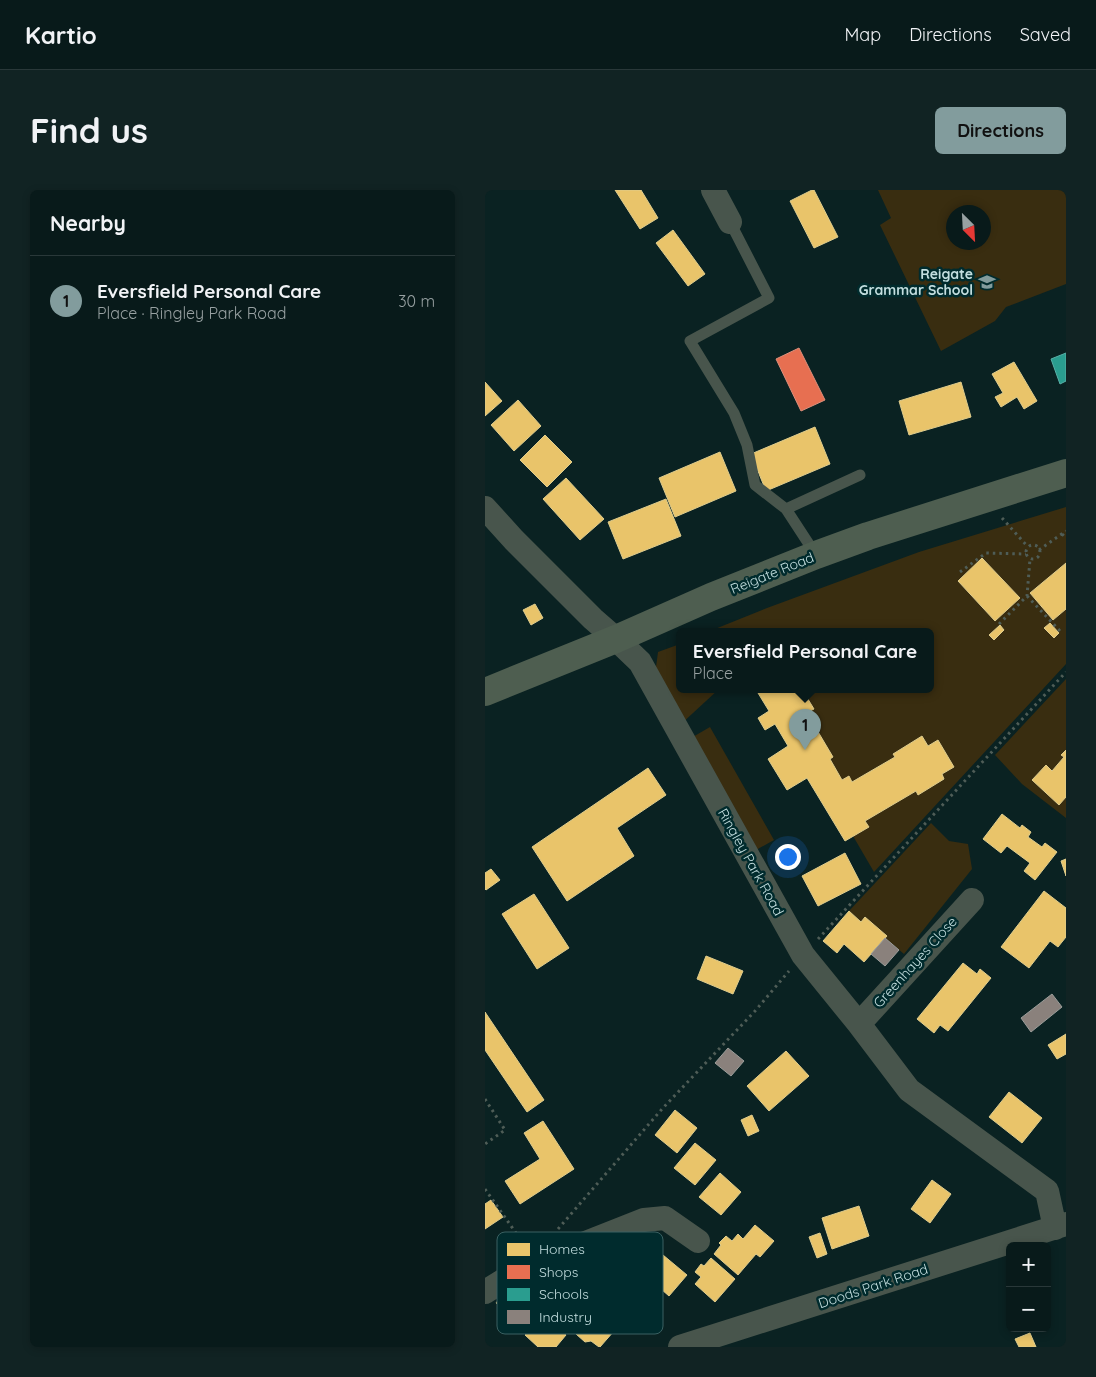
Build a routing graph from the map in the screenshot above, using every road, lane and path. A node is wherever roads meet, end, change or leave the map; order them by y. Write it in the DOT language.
graph roads {
  1 [pos="713,190"];
  2 [pos="730,222"];
  3 [pos="1066,473"];
  4 [pos="860,475"];
  5 [pos="485,508"];
  6 [pos="786,509"];
  7 [pos="1003,520"];
  8 [pos="1066,531"];
  9 [pos="1062,534"];
  10 [pos="1066,538"];
  11 [pos="1028,547"];
  12 [pos="1039,550"];
  13 [pos="1026,554"];
  14 [pos="816,555"];
  15 [pos="1030,559"];
  16 [pos="960,572"];
  17 [pos="1027,596"];
  18 [pos="999,624"];
  19 [pos="1059,632"];
  20 [pos="616,639"];
  21 [pos="1066,672"];
  22 [pos="485,692"];
  23 [pos="971,900"];
  24 [pos="803,955"];
  25 [pos="859,1024"];
  26 [pos="485,1099"];
  27 [pos="485,1144"];
  28 [pos="485,1189"];
  29 [pos="1047,1191"];
  30 [pos="1066,1205"];
  31 [pos="1060,1226"];
  32 [pos="557,1230"];
  33 [pos="515,1232"];
  34 [pos="614,1232"];
  35 [pos="698,1241"];
  36 [pos="497,1284"];
  37 [pos="485,1292"];
  38 [pos="680,1347"];
  1 -- 2 [label="street"];
  2 -- 6 [label="lane"];
  3 -- 14 [label="main road, Reigate Road"];
  4 -- 6 [label="lane"];
  5 -- 20 [label="street, Ringley Park Road"];
  6 -- 14 [label="lane"];
  7 -- 11 [label="path"];
  8 -- 9 [label="path"];
  9 -- 10 [label="path"];
  9 -- 12 [label="path"];
  11 -- 12 [label="path"];
  11 -- 13 [label="path"];
  12 -- 15 [label="path"];
  13 -- 15 [label="path"];
  13 -- 16 [label="path"];
  14 -- 20 [label="main road, Reigate Road"];
  15 -- 17 [label="path"];
  17 -- 18 [label="path"];
  17 -- 19 [label="path"];
  20 -- 22 [label="main road, Reigate Road"];
  20 -- 24 [label="street, Ringley Park Road"];
  21 -- 24 [label="path"];
  23 -- 25 [label="street, Greenhayes Close"];
  24 -- 25 [label="street, Ringley Park Road"];
  24 -- 32 [label="path"];
  25 -- 29 [label="street, Ringley Park Road"];
  26 -- 27 [label="path"];
  28 -- 33 [label="path"];
  29 -- 30 [label="street, Ringley Park Road"];
  29 -- 31 [label="street"];
  31 -- 38 [label="street, Doods Park Road"];
  34 -- 35 [label="street"];
  36 -- 37 [label="street"];
}
